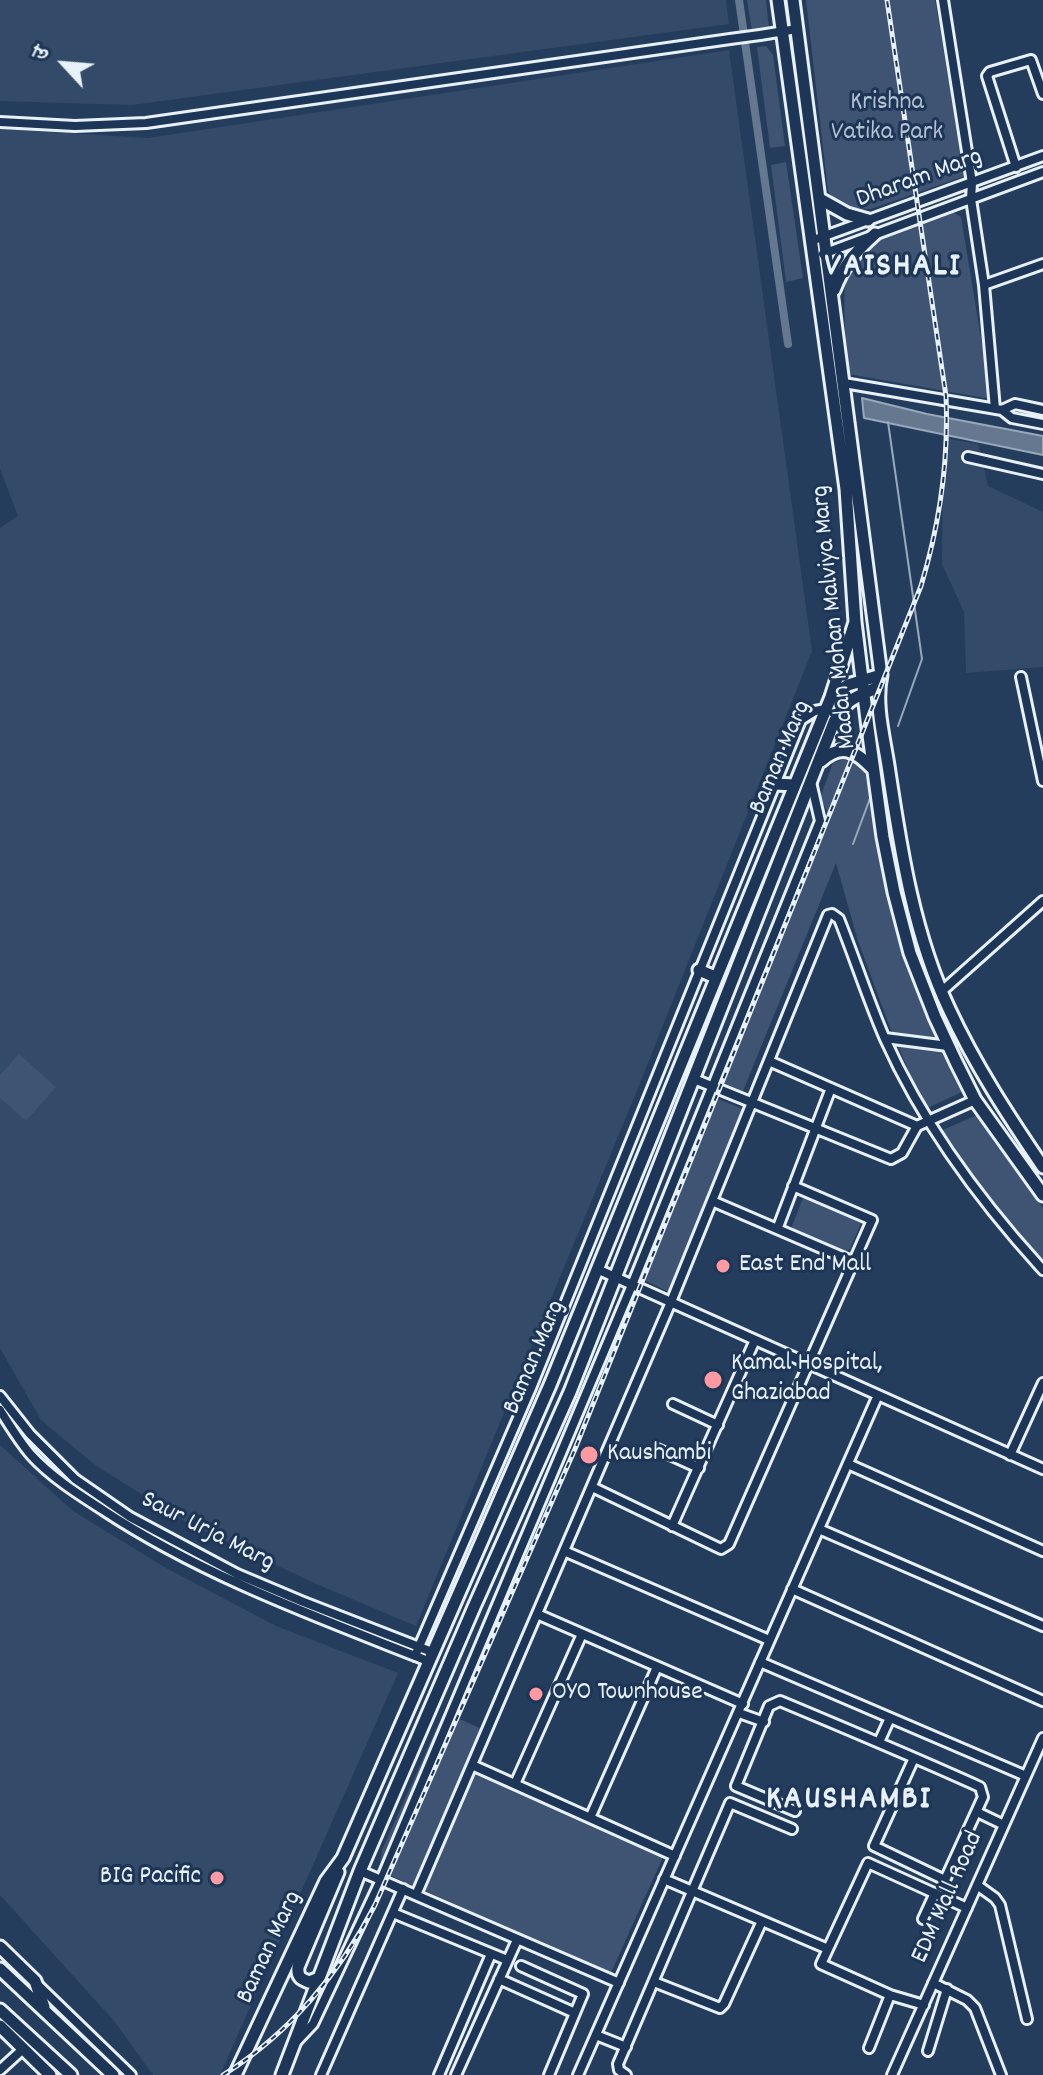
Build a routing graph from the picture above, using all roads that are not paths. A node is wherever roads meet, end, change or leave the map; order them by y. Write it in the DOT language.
graph roads {
  1 [pos="778,0"];
  2 [pos="793,0"];
  3 [pos="943,0"];
  4 [pos="797,29"];
  5 [pos="782,31"];
  6 [pos="1043,94"];
  7 [pos="0,122"];
  8 [pos="1043,156"];
  9 [pos="1016,167"];
  10 [pos="1043,172"];
  11 [pos="972,183"];
  12 [pos="820,199"];
  13 [pos="971,199"];
  14 [pos="868,220"];
  15 [pos="875,234"];
  16 [pos="825,236"];
  17 [pos="811,241"];
  18 [pos="827,253"];
  19 [pos="813,258"];
  20 [pos="1043,264"];
  21 [pos="984,285"];
  22 [pos="833,295"];
  23 [pos="844,383"];
  24 [pos="998,409"];
  25 [pos="1043,410"];
  26 [pos="1043,424"];
  27 [pos="968,457"];
  28 [pos="1043,474"];
  29 [pos="855,622"];
  30 [pos="1021,677"];
  31 [pos="879,681"];
  32 [pos="863,688"];
  33 [pos="828,703"];
  34 [pos="818,764"];
  35 [pos="1041,766"];
  36 [pos="874,769"];
  37 [pos="1043,781"];
  38 [pos="811,782"];
  39 [pos="775,784"];
  40 [pos="794,785"];
  41 [pos="1043,901"];
  42 [pos="699,970"];
  43 [pos="715,977"];
  44 [pos="942,991"];
  45 [pos="719,1015"];
  46 [pos="695,1026"];
  47 [pos="885,1038"];
  48 [pos="689,1041"];
  49 [pos="948,1046"];
  50 [pos="706,1048"];
  51 [pos="769,1061"];
  52 [pos="694,1079"];
  53 [pos="712,1086"];
  54 [pos="831,1088"];
  55 [pos="975,1100"];
  56 [pos="752,1103"];
  57 [pos="929,1120"];
  58 [pos="917,1126"];
  59 [pos="815,1130"];
  60 [pos="1033,1153"];
  61 [pos="1019,1164"];
  62 [pos="1043,1167"];
  63 [pos="793,1186"];
  64 [pos="1043,1195"];
  65 [pos="712,1201"];
  66 [pos="778,1227"];
  67 [pos="854,1262"];
  68 [pos="597,1269"];
  69 [pos="1043,1270"];
  70 [pos="616,1277"];
  71 [pos="632,1285"];
  72 [pos="671,1302"];
  73 [pos="755,1340"];
  74 [pos="809,1364"];
  75 [pos="1043,1383"];
  76 [pos="878,1395"];
  77 [pos="0,1396"];
  78 [pos="673,1404"];
  79 [pos="0,1410"];
  80 [pos="718,1425"];
  81 [pos="657,1449"];
  82 [pos="1010,1455"];
  83 [pos="848,1464"];
  84 [pos="699,1468"];
  85 [pos="1043,1469"];
  86 [pos="592,1487"];
  87 [pos="496,1505"];
  88 [pos="516,1513"];
  89 [pos="487,1524"];
  90 [pos="672,1526"];
  91 [pos="819,1529"];
  92 [pos="507,1533"];
  93 [pos="564,1551"];
  94 [pos="1043,1551"];
  95 [pos="792,1589"];
  96 [pos="537,1614"];
  97 [pos="1043,1626"];
  98 [pos="582,1634"];
  99 [pos="769,1640"];
  100 [pos="417,1651"];
  101 [pos="430,1656"];
  102 [pos="760,1662"];
  103 [pos="657,1667"];
  104 [pos="1043,1701"];
  105 [pos="741,1708"];
  106 [pos="890,1718"];
  107 [pos="764,1722"];
  108 [pos="1043,1738"];
  109 [pos="879,1742"];
  110 [pos="914,1758"];
  111 [pos="472,1765"];
  112 [pos="1026,1776"];
  113 [pos="515,1784"];
  114 [pos="795,1811"];
  115 [pos="977,1812"];
  116 [pos="590,1818"];
  117 [pos="1004,1825"];
  118 [pos="792,1829"];
  119 [pos="675,1856"];
  120 [pos="343,1858"];
  121 [pos="360,1871"];
  122 [pos="664,1879"];
  123 [pos="381,1880"];
  124 [pos="977,1885"];
  125 [pos="403,1889"];
  126 [pos="694,1891"];
  127 [pos="935,1893"];
  128 [pos="416,1895"];
  129 [pos="967,1908"];
  130 [pos="393,1913"];
  131 [pos="923,1919"];
  132 [pos="762,1921"];
  133 [pos="517,1940"];
  134 [pos="0,1947"];
  135 [pos="828,1949"];
  136 [pos="491,1954"];
  137 [pos="507,1960"];
  138 [pos="521,1966"];
  139 [pos="0,1969"];
  140 [pos="319,1978"];
  141 [pos="499,1979"];
  142 [pos="35,1981"];
  143 [pos="654,1982"];
  144 [pos="619,1983"];
  145 [pos="933,1983"];
  146 [pos="947,1989"];
  147 [pos="890,1995"];
  148 [pos="924,2005"];
  149 [pos="0,2010"];
  150 [pos="46,2012"];
  151 [pos="575,2013"];
  152 [pos="1027,2019"];
  153 [pos="0,2026"];
  154 [pos="596,2035"];
  155 [pos="292,2047"];
  156 [pos="626,2047"];
  157 [pos="869,2048"];
  158 [pos="23,2049"];
  159 [pos="928,2051"];
  160 [pos="0,2070"];
  161 [pos="50,2075"];
  162 [pos="71,2075"];
  163 [pos="113,2075"];
  164 [pos="131,2075"];
  165 [pos="235,2075"];
  166 [pos="282,2075"];
  167 [pos="321,2075"];
  168 [pos="439,2075"];
  169 [pos="456,2075"];
  170 [pos="549,2075"];
  171 [pos="578,2075"];
  172 [pos="626,2075"];
  173 [pos="892,2075"];
  174 [pos="1001,2075"];
  1 -- 5 [label="main road, Madan Mohan Malviya Marg"];
  2 -- 4 [label="main road, Madan Mohan Malviya Marg"];
  3 -- 11 [label="street"];
  4 -- 5 [label="street"];
  4 -- 12 [label="main road, Madan Mohan Malviya Marg"];
  5 -- 7 [label="street, bridge"];
  5 -- 17 [label="main road, Madan Mohan Malviya Marg"];
  6 -- 9 [label="street"];
  8 -- 9 [label="street, Dharam Marg"];
  9 -- 11 [label="street, Dharam Marg"];
  10 -- 13 [label="street, Dharam Marg"];
  11 -- 13 [label="street"];
  11 -- 14 [label="street, Dharam Marg"];
  12 -- 14 [label="main road"];
  12 -- 16 [label="main road, Madan Mohan Malviya Marg"];
  13 -- 15 [label="street, Dharam Marg"];
  13 -- 21 [label="street"];
  14 -- 16 [label="street, Dharam Marg"];
  15 -- 18 [label="street, Dharam Marg"];
  15 -- 22 [label="main road"];
  16 -- 17 [label="street, Dharam Marg"];
  16 -- 18 [label="main road, Madan Mohan Malviya Marg"];
  17 -- 19 [label="main road, Madan Mohan Malviya Marg"];
  18 -- 19 [label="street, Dharam Marg"];
  18 -- 22 [label="main road, Madan Mohan Malviya Marg"];
  19 -- 29 [label="main road, Madan Mohan Malviya Marg"];
  20 -- 21 [label="street"];
  21 -- 24 [label="street"];
  22 -- 23 [label="main road, Madan Mohan Malviya Marg"];
  23 -- 24 [label="street"];
  23 -- 31 [label="main road, Madan Mohan Malviya Marg"];
  24 -- 25 [label="street"];
  24 -- 26 [label="street"];
  27 -- 28 [label="street"];
  29 -- 32 [label="main road, Madan Mohan Malviya Marg"];
  29 -- 33 [label="main road"];
  30 -- 35 [label="street"];
  31 -- 32 [label="main road, Baman Marg"];
  31 -- 44 [label="main road, Madan Mohan Malviya Marg"];
  32 -- 33 [label="main road, Baman Marg"];
  32 -- 34 [label="main road, Baman Marg"];
  32 -- 36 [label="main road, Madan Mohan Malviya Marg"];
  33 -- 39 [label="street"];
  33 -- 40 [label="main road, Baman Marg"];
  34 -- 36 [label="main road"];
  34 -- 38 [label="main road, Baman Marg"];
  35 -- 37 [label="street"];
  36 -- 49 [label="main road, Madan Mohan Malviya Marg"];
  38 -- 45 [label="main road, Baman Marg"];
  38 -- 53 [label="street"];
  39 -- 40 [label="main road"];
  39 -- 42 [label="street"];
  40 -- 43 [label="main road, Baman Marg"];
  41 -- 44 [label="street"];
  42 -- 43 [label="main road"];
  42 -- 100 [label="street"];
  43 -- 46 [label="main road, Baman Marg"];
  44 -- 60 [label="main road, Madan Mohan Malviya Marg"];
  45 -- 46 [label="main road"];
  45 -- 50 [label="main road, Baman Marg"];
  46 -- 48 [label="main road, Baman Marg"];
  47 -- 49 [label="street"];
  47 -- 51 [label="street"];
  47 -- 57 [label="street"];
  48 -- 50 [label="main road"];
  48 -- 68 [label="main road, Baman Marg"];
  49 -- 55 [label="main road, Madan Mohan Malviya Marg"];
  50 -- 52 [label="main road, Baman Marg"];
  51 -- 54 [label="street"];
  51 -- 56 [label="street"];
  52 -- 53 [label="street"];
  52 -- 70 [label="main road, Baman Marg"];
  53 -- 56 [label="street"];
  53 -- 71 [label="street"];
  54 -- 58 [label="street"];
  54 -- 59 [label="street"];
  55 -- 57 [label="street"];
  55 -- 61 [label="main road, Madan Mohan Malviya Marg"];
  56 -- 59 [label="street"];
  56 -- 65 [label="street"];
  57 -- 58 [label="street"];
  57 -- 69 [label="street"];
  58 -- 59 [label="street"];
  59 -- 63 [label="street"];
  60 -- 61 [label="main road"];
  60 -- 62 [label="main road, Madan Mohan Malviya Marg"];
  61 -- 64 [label="main road, Madan Mohan Malviya Marg"];
  63 -- 66 [label="street"];
  63 -- 67 [label="street"];
  65 -- 66 [label="street"];
  65 -- 72 [label="street"];
  66 -- 67 [label="street"];
  67 -- 74 [label="street"];
  68 -- 70 [label="street"];
  68 -- 87 [label="main road, Baman Marg"];
  70 -- 71 [label="street"];
  70 -- 88 [label="main road, Baman Marg"];
  71 -- 72 [label="street"];
  71 -- 123 [label="street"];
  72 -- 73 [label="street"];
  72 -- 86 [label="street"];
  73 -- 74 [label="street"];
  73 -- 80 [label="street"];
  74 -- 76 [label="street"];
  74 -- 90 [label="street"];
  75 -- 82 [label="street"];
  76 -- 82 [label="street"];
  76 -- 83 [label="street"];
  77 -- 100 [label="street, Saur Urja Marg"];
  78 -- 80 [label="street"];
  79 -- 100 [label="street, Saur Urja Marg"];
  80 -- 84 [label="street"];
  81 -- 84 [label="street"];
  82 -- 85 [label="street"];
  83 -- 91 [label="street"];
  83 -- 94 [label="street"];
  84 -- 90 [label="street"];
  86 -- 90 [label="street"];
  86 -- 93 [label="street"];
  87 -- 88 [label="main road"];
  87 -- 89 [label="main road, Baman Marg"];
  88 -- 92 [label="main road, Baman Marg"];
  89 -- 92 [label="main road"];
  89 -- 101 [label="main road, Baman Marg"];
  91 -- 95 [label="street"];
  91 -- 97 [label="street"];
  92 -- 121 [label="main road, Baman Marg"];
  93 -- 96 [label="street"];
  93 -- 99 [label="street"];
  95 -- 99 [label="street"];
  95 -- 104 [label="street"];
  96 -- 98 [label="street"];
  96 -- 111 [label="street"];
  98 -- 103 [label="street"];
  98 -- 113 [label="street"];
  99 -- 102 [label="street"];
  100 -- 101 [label="street, Saur Urja Marg"];
  101 -- 120 [label="main road, Baman Marg"];
  102 -- 105 [label="street"];
  102 -- 106 [label="street"];
  103 -- 105 [label="street"];
  103 -- 116 [label="street"];
  105 -- 107 [label="street"];
  105 -- 119 [label="street"];
  106 -- 109 [label="street"];
  106 -- 112 [label="street"];
  107 -- 109 [label="street"];
  107 -- 114 [label="street"];
  108 -- 112 [label="street, EDM Mall Road"];
  109 -- 110 [label="street"];
  110 -- 115 [label="street"];
  110 -- 115 [label="street"];
  111 -- 113 [label="street"];
  111 -- 128 [label="street"];
  112 -- 117 [label="street, EDM Mall Road"];
  113 -- 116 [label="street"];
  115 -- 117 [label="street"];
  116 -- 119 [label="street"];
  117 -- 124 [label="street, EDM Mall Road"];
  118 -- 126 [label="street"];
  119 -- 122 [label="street"];
  120 -- 140 [label="main road"];
  120 -- 165 [label="main road, Baman Marg"];
  121 -- 123 [label="street"];
  121 -- 140 [label="main road, Baman Marg"];
  122 -- 126 [label="street"];
  122 -- 144 [label="street"];
  123 -- 125 [label="street"];
  123 -- 155 [label="street"];
  124 -- 129 [label="street, EDM Mall Road"];
  124 -- 152 [label="street"];
  125 -- 128 [label="street"];
  125 -- 130 [label="street"];
  126 -- 132 [label="street"];
  126 -- 143 [label="street"];
  127 -- 129 [label="street"];
  127 -- 131 [label="street"];
  127 -- 135 [label="street"];
  128 -- 133 [label="street"];
  129 -- 145 [label="street, EDM Mall Road"];
  130 -- 136 [label="street"];
  130 -- 167 [label="street"];
  132 -- 135 [label="street"];
  132 -- 143 [label="street"];
  133 -- 137 [label="street"];
  133 -- 144 [label="street"];
  134 -- 142 [label="main road"];
  135 -- 147 [label="street"];
  136 -- 137 [label="street"];
  136 -- 168 [label="street"];
  137 -- 141 [label="street"];
  138 -- 151 [label="street"];
  139 -- 150 [label="main road"];
  140 -- 155 [label="main road, Baman Marg"];
  141 -- 151 [label="street"];
  141 -- 169 [label="street"];
  142 -- 150 [label="main road"];
  142 -- 164 [label="street"];
  143 -- 156 [label="street"];
  144 -- 154 [label="street"];
  145 -- 146 [label="street"];
  145 -- 148 [label="street, EDM Mall Road"];
  146 -- 159 [label="street"];
  146 -- 174 [label="street"];
  147 -- 148 [label="street"];
  147 -- 157 [label="street"];
  148 -- 173 [label="street, EDM Mall Road"];
  149 -- 162 [label="main road"];
  150 -- 163 [label="main road"];
  151 -- 170 [label="street"];
  153 -- 158 [label="main road"];
  154 -- 156 [label="street"];
  154 -- 171 [label="street"];
  155 -- 166 [label="main road, Baman Marg"];
  156 -- 172 [label="street"];
  158 -- 160 [label="street"];
  158 -- 161 [label="main road"];
}
